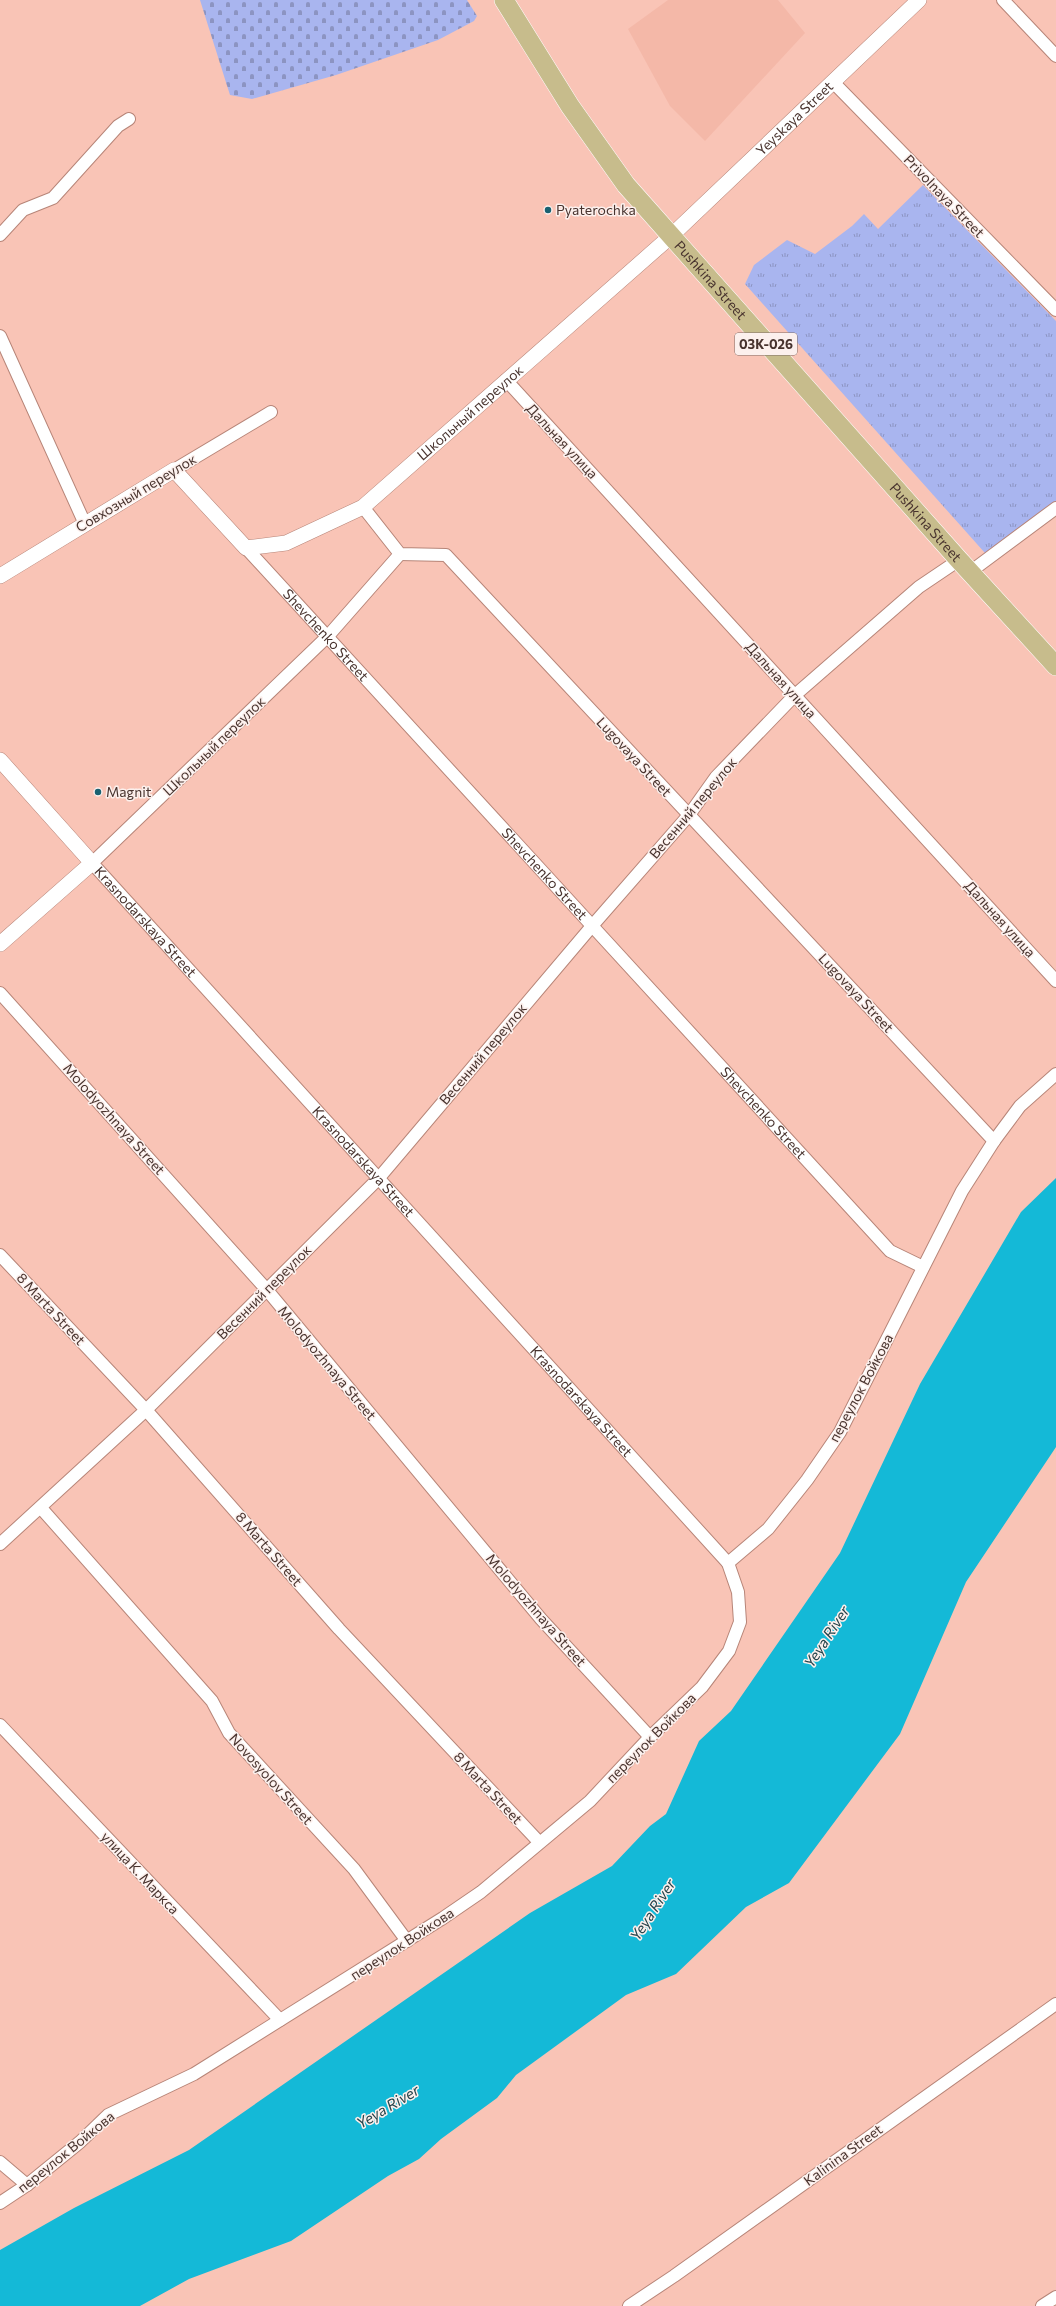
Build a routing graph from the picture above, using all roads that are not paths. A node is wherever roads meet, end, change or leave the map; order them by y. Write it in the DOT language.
graph roads {
  1 [pos="504,0"];
  2 [pos="919,0"];
  3 [pos="1003,0"];
  4 [pos="1056,56"];
  5 [pos="833,82"];
  6 [pos="129,120"];
  7 [pos="0,235"];
  8 [pos="671,236"];
  9 [pos="1056,310"];
  10 [pos="0,336"];
  11 [pos="506,380"];
  12 [pos="272,412"];
  13 [pos="174,470"];
  14 [pos="363,507"];
  15 [pos="1056,508"];
  16 [pos="85,524"];
  17 [pos="246,548"];
  18 [pos="400,554"];
  19 [pos="965,566"];
  20 [pos="0,576"];
  21 [pos="328,636"];
  22 [pos="1056,666"];
  23 [pos="795,695"];
  24 [pos="0,760"];
  25 [pos="689,815"];
  26 [pos="92,863"];
  27 [pos="592,926"];
  28 [pos="0,944"];
  29 [pos="1056,981"];
  30 [pos="0,993"];
  31 [pos="1056,1074"];
  32 [pos="994,1141"];
  33 [pos="378,1179"];
  34 [pos="0,1255"];
  35 [pos="923,1267"];
  36 [pos="267,1290"];
  37 [pos="146,1410"];
  38 [pos="41,1508"];
  39 [pos="0,1544"];
  40 [pos="728,1563"];
  41 [pos="0,1725"];
  42 [pos="650,1737"];
  43 [pos="539,1842"];
  44 [pos="408,1941"];
  45 [pos="1056,2004"];
  46 [pos="280,2020"];
  47 [pos="0,2162"];
  48 [pos="27,2185"];
  49 [pos="0,2203"];
  50 [pos="1056,2297"];
  51 [pos="629,2306"];
  52 [pos="1042,2306"];
  1 -- 8 [label="main road, Pushkina Street / 03К-026"];
  2 -- 5 [label="street, Yeyskaya Street"];
  3 -- 4 [label="street"];
  5 -- 8 [label="street, Yeyskaya Street"];
  5 -- 9 [label="street, Privolnaya Street"];
  6 -- 7 [label="street"];
  8 -- 11 [label="street, Школьный переулок"];
  8 -- 19 [label="main road, Pushkina Street / 03К-026"];
  10 -- 16 [label="street"];
  11 -- 14 [label="street, Школьный переулок"];
  11 -- 23 [label="street, Дальная улица"];
  12 -- 13 [label="street, Совхозный переулок"];
  13 -- 16 [label="street, Совхозный переулок"];
  13 -- 17 [label="street, Shevchenko Street"];
  14 -- 17 [label="street, Школьный переулок"];
  14 -- 18 [label="street"];
  15 -- 19 [label="street, Весенний переулок"];
  16 -- 20 [label="street, Совхозный переулок"];
  17 -- 21 [label="street, Shevchenko Street"];
  18 -- 21 [label="street, Школьный переулок"];
  18 -- 25 [label="street, Lugovaya Street"];
  19 -- 22 [label="main road, Pushkina Street / 03К-026"];
  19 -- 23 [label="street, Весенний переулок"];
  21 -- 26 [label="street, Школьный переулок"];
  21 -- 27 [label="street, Shevchenko Street"];
  23 -- 25 [label="street, Весенний переулок"];
  23 -- 29 [label="street, Дальная улица"];
  24 -- 26 [label="street, Krasnodarskaya Street"];
  25 -- 27 [label="street, Весенний переулок"];
  25 -- 32 [label="street, Lugovaya Street"];
  26 -- 28 [label="street, Школьный переулок"];
  26 -- 33 [label="street, Krasnodarskaya Street"];
  27 -- 33 [label="street, Весенний переулок"];
  27 -- 35 [label="street, Shevchenko Street"];
  30 -- 36 [label="street, Molodyozhnaya Street"];
  31 -- 32 [label="street, переулок Войкова"];
  32 -- 35 [label="street, переулок Войкова"];
  33 -- 36 [label="street, Весенний переулок"];
  33 -- 40 [label="street, Krasnodarskaya Street"];
  34 -- 37 [label="street, 8 Marta Street"];
  35 -- 40 [label="street, переулок Войкова"];
  36 -- 37 [label="street, Весенний переулок"];
  36 -- 42 [label="street, Molodyozhnaya Street"];
  37 -- 38 [label="street, Весенний переулок"];
  37 -- 43 [label="street, 8 Marta Street"];
  38 -- 39 [label="street, Весенний переулок"];
  38 -- 44 [label="street, Novosyolov Street"];
  40 -- 42 [label="street, переулок Войкова"];
  41 -- 46 [label="street, улица К. Маркса"];
  42 -- 43 [label="street, переулок Войкова"];
  43 -- 44 [label="street, переулок Войкова"];
  44 -- 46 [label="street, переулок Войкова"];
  45 -- 51 [label="street, Kalinina Street"];
  46 -- 48 [label="street, переулок Войкова"];
  47 -- 48 [label="street"];
  48 -- 49 [label="street, переулок Войкова"];
  50 -- 52 [label="street"];
}
